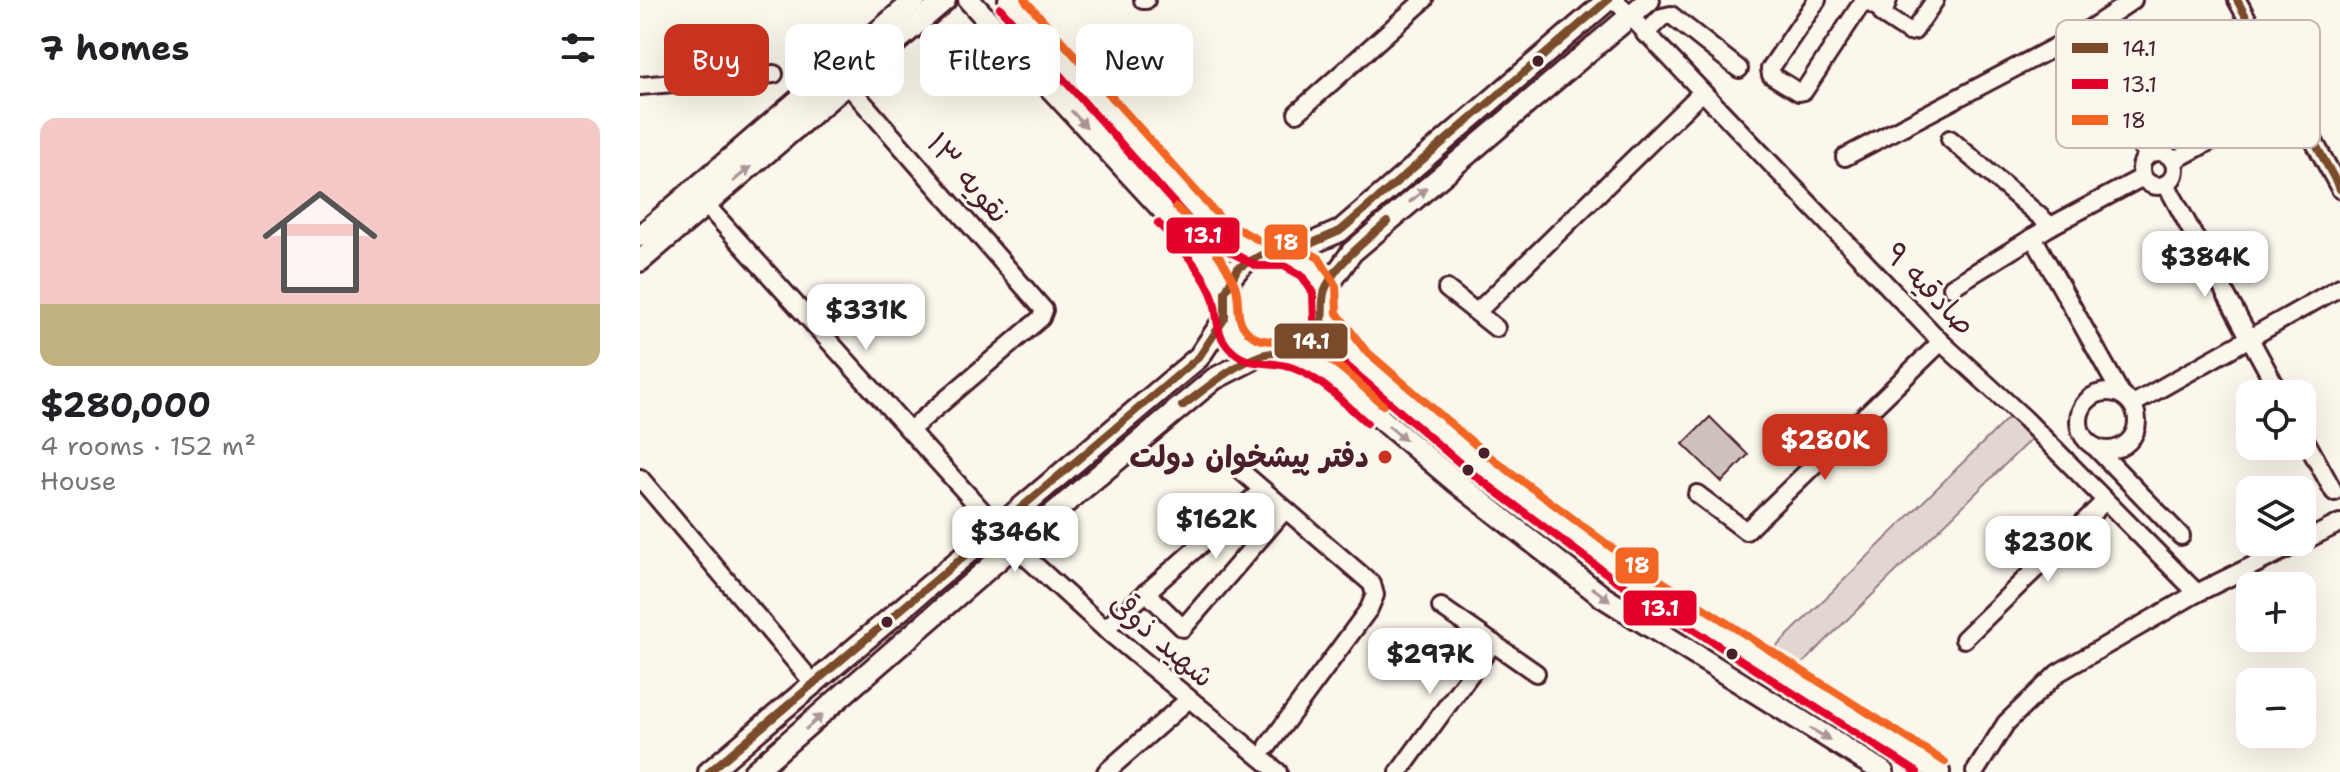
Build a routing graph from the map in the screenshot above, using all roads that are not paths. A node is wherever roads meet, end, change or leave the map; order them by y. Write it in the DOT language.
graph roads {
  1 [pos="915,0"];
  2 [pos="945,0"];
  3 [pos="969,0"];
  4 [pos="1009,0"];
  5 [pos="1424,0"];
  6 [pos="1608,0"];
  7 [pos="1615,0"];
  8 [pos="1649,0"];
  9 [pos="1817,0"];
  10 [pos="1935,0"];
  11 [pos="2133,0"];
  12 [pos="2237,0"];
  13 [pos="1885,5"];
  14 [pos="1629,19"];
  15 [pos="2103,20"];
  16 [pos="2248,20"];
  17 [pos="1645,34"];
  18 [pos="904,35"];
  19 [pos="2056,46"];
  20 [pos="1739,69"];
  21 [pos="774,74"];
  22 [pos="640,86"];
  23 [pos="1701,93"];
  24 [pos="833,96"];
  25 [pos="857,96"];
  26 [pos="1297,113"];
  27 [pos="1950,139"];
  28 [pos="2143,148"];
  29 [pos="2197,148"];
  30 [pos="2318,148"];
  31 [pos="2150,154"];
  32 [pos="1845,157"];
  33 [pos="2173,161"];
  34 [pos="2143,177"];
  35 [pos="2166,184"];
  36 [pos="2340,189"];
  37 [pos="706,205"];
  38 [pos="2051,226"];
  39 [pos="640,236"];
  40 [pos="2033,237"];
  41 [pos="1287,254"];
  42 [pos="1261,255"];
  43 [pos="640,261"];
  44 [pos="1952,287"];
  45 [pos="2340,287"];
  46 [pos="1447,289"];
  47 [pos="1325,290"];
  48 [pos="1225,292"];
  49 [pos="1477,312"];
  50 [pos="1325,317"];
  51 [pos="1225,318"];
  52 [pos="1496,328"];
  53 [pos="2250,340"];
  54 [pos="1941,342"];
  55 [pos="1263,354"];
  56 [pos="1289,354"];
  57 [pos="1199,357"];
  58 [pos="1214,379"];
  59 [pos="2272,380"];
  60 [pos="2127,399"];
  61 [pos="910,430"];
  62 [pos="2095,447"];
  63 [pos="2316,459"];
  64 [pos="1240,470"];
  65 [pos="640,478"];
  66 [pos="1261,491"];
  67 [pos="2334,492"];
  68 [pos="1697,494"];
  69 [pos="2105,501"];
  70 [pos="1284,511"];
  71 [pos="2340,523"];
  72 [pos="996,527"];
  73 [pos="2316,535"];
  74 [pos="2181,536"];
  75 [pos="1014,546"];
  76 [pos="2273,556"];
  77 [pos="1146,592"];
  78 [pos="2197,593"];
  79 [pos="1441,607"];
  80 [pos="1105,629"];
  81 [pos="1964,639"];
  82 [pos="1493,643"];
  83 [pos="1536,673"];
  84 [pos="815,685"];
  85 [pos="1188,700"];
  86 [pos="1268,746"];
  87 [pos="709,772"];
  88 [pos="754,772"];
  89 [pos="1106,772"];
  90 [pos="1278,772"];
  91 [pos="1399,772"];
  92 [pos="1883,772"];
  93 [pos="1939,772"];
  94 [pos="1975,772"];
  1 -- 39 [label="main road"];
  2 -- 18 [label="main road"];
  3 -- 48 [label="main road, one-way"];
  4 -- 42 [label="main road"];
  5 -- 26 [label="street"];
  6 -- 41 [label="main road"];
  7 -- 14 [label="street, صادقیه ۹"];
  8 -- 14 [label="main road"];
  9 -- 13 [label="street"];
  10 -- 13 [label="street"];
  11 -- 15 [label="street"];
  12 -- 16 [label="street"];
  14 -- 17 [label="street, صادقیه ۹"];
  47 -- 14 [label="main road, one-way"];
  17 -- 20 [label="street"];
  17 -- 23 [label="street, صادقیه ۹"];
  19 -- 32 [label="street"];
  21 -- 22 [label="street"];
  23 -- 49 [label="street"];
  23 -- 54 [label="street, صادقیه ۹"];
  37 -- 24 [label="main road, one-way"];
  25 -- 61 [label="street, نقویه ۱۳"];
  27 -- 38 [label="street"];
  28 -- 31 [label="street"];
  29 -- 33 [label="street"];
  30 -- 36 [label="street"];
  31 -- 33 [label="street"];
  31 -- 34 [label="street"];
  33 -- 35 [label="street"];
  34 -- 35 [label="street"];
  34 -- 38 [label="street"];
  35 -- 53 [label="street"];
  37 -- 43 [label="main road"];
  37 -- 61 [label="street, شهید ذوقی"];
  38 -- 40 [label="street"];
  40 -- 44 [label="street"];
  40 -- 60 [label="street"];
  41 -- 42 [label="main road"];
  41 -- 47 [label="main road"];
  42 -- 48 [label="main road"];
  45 -- 53 [label="street"];
  46 -- 49 [label="street"];
  47 -- 50 [label="main road"];
  48 -- 51 [label="main road"];
  49 -- 52 [label="street"];
  50 -- 56 [label="main road"];
  50 -- 93 [label="main road"];
  51 -- 55 [label="main road"];
  51 -- 57 [label="main road"];
  53 -- 59 [label="street"];
  53 -- 60 [label="street"];
  54 -- 68 [label="street"];
  54 -- 69 [label="street, صادقیه ۹"];
  55 -- 56 [label="main road"];
  55 -- 58 [label="main road"];
  56 -- 92 [label="main road, one-way"];
  57 -- 58 [label="main road"];
  57 -- 72 [label="main road"];
  58 -- 75 [label="main road"];
  60 -- 62 [label="street"];
  60 -- 62 [label="street"];
  61 -- 72 [label="street, شهید ذوقی"];
  62 -- 74 [label="street"];
  63 -- 67 [label="street"];
  64 -- 66 [label="street"];
  65 -- 84 [label="street"];
  66 -- 70 [label="street"];
  66 -- 77 [label="street"];
  69 -- 78 [label="street, صادقیه ۹"];
  69 -- 81 [label="street"];
  70 -- 77 [label="street"];
  70 -- 86 [label="street"];
  71 -- 73 [label="street"];
  72 -- 75 [label="street, شهید ذوقی"];
  72 -- 84 [label="main road"];
  75 -- 80 [label="street, شهید ذوقی"];
  88 -- 75 [label="main road, one-way"];
  76 -- 78 [label="street"];
  77 -- 80 [label="street"];
  78 -- 94 [label="street"];
  79 -- 82 [label="street"];
  80 -- 85 [label="street, شهید ذوقی"];
  82 -- 83 [label="street"];
  82 -- 91 [label="street"];
  84 -- 87 [label="main road"];
  85 -- 89 [label="street"];
  85 -- 90 [label="street, شهید ذوقی"];
}
